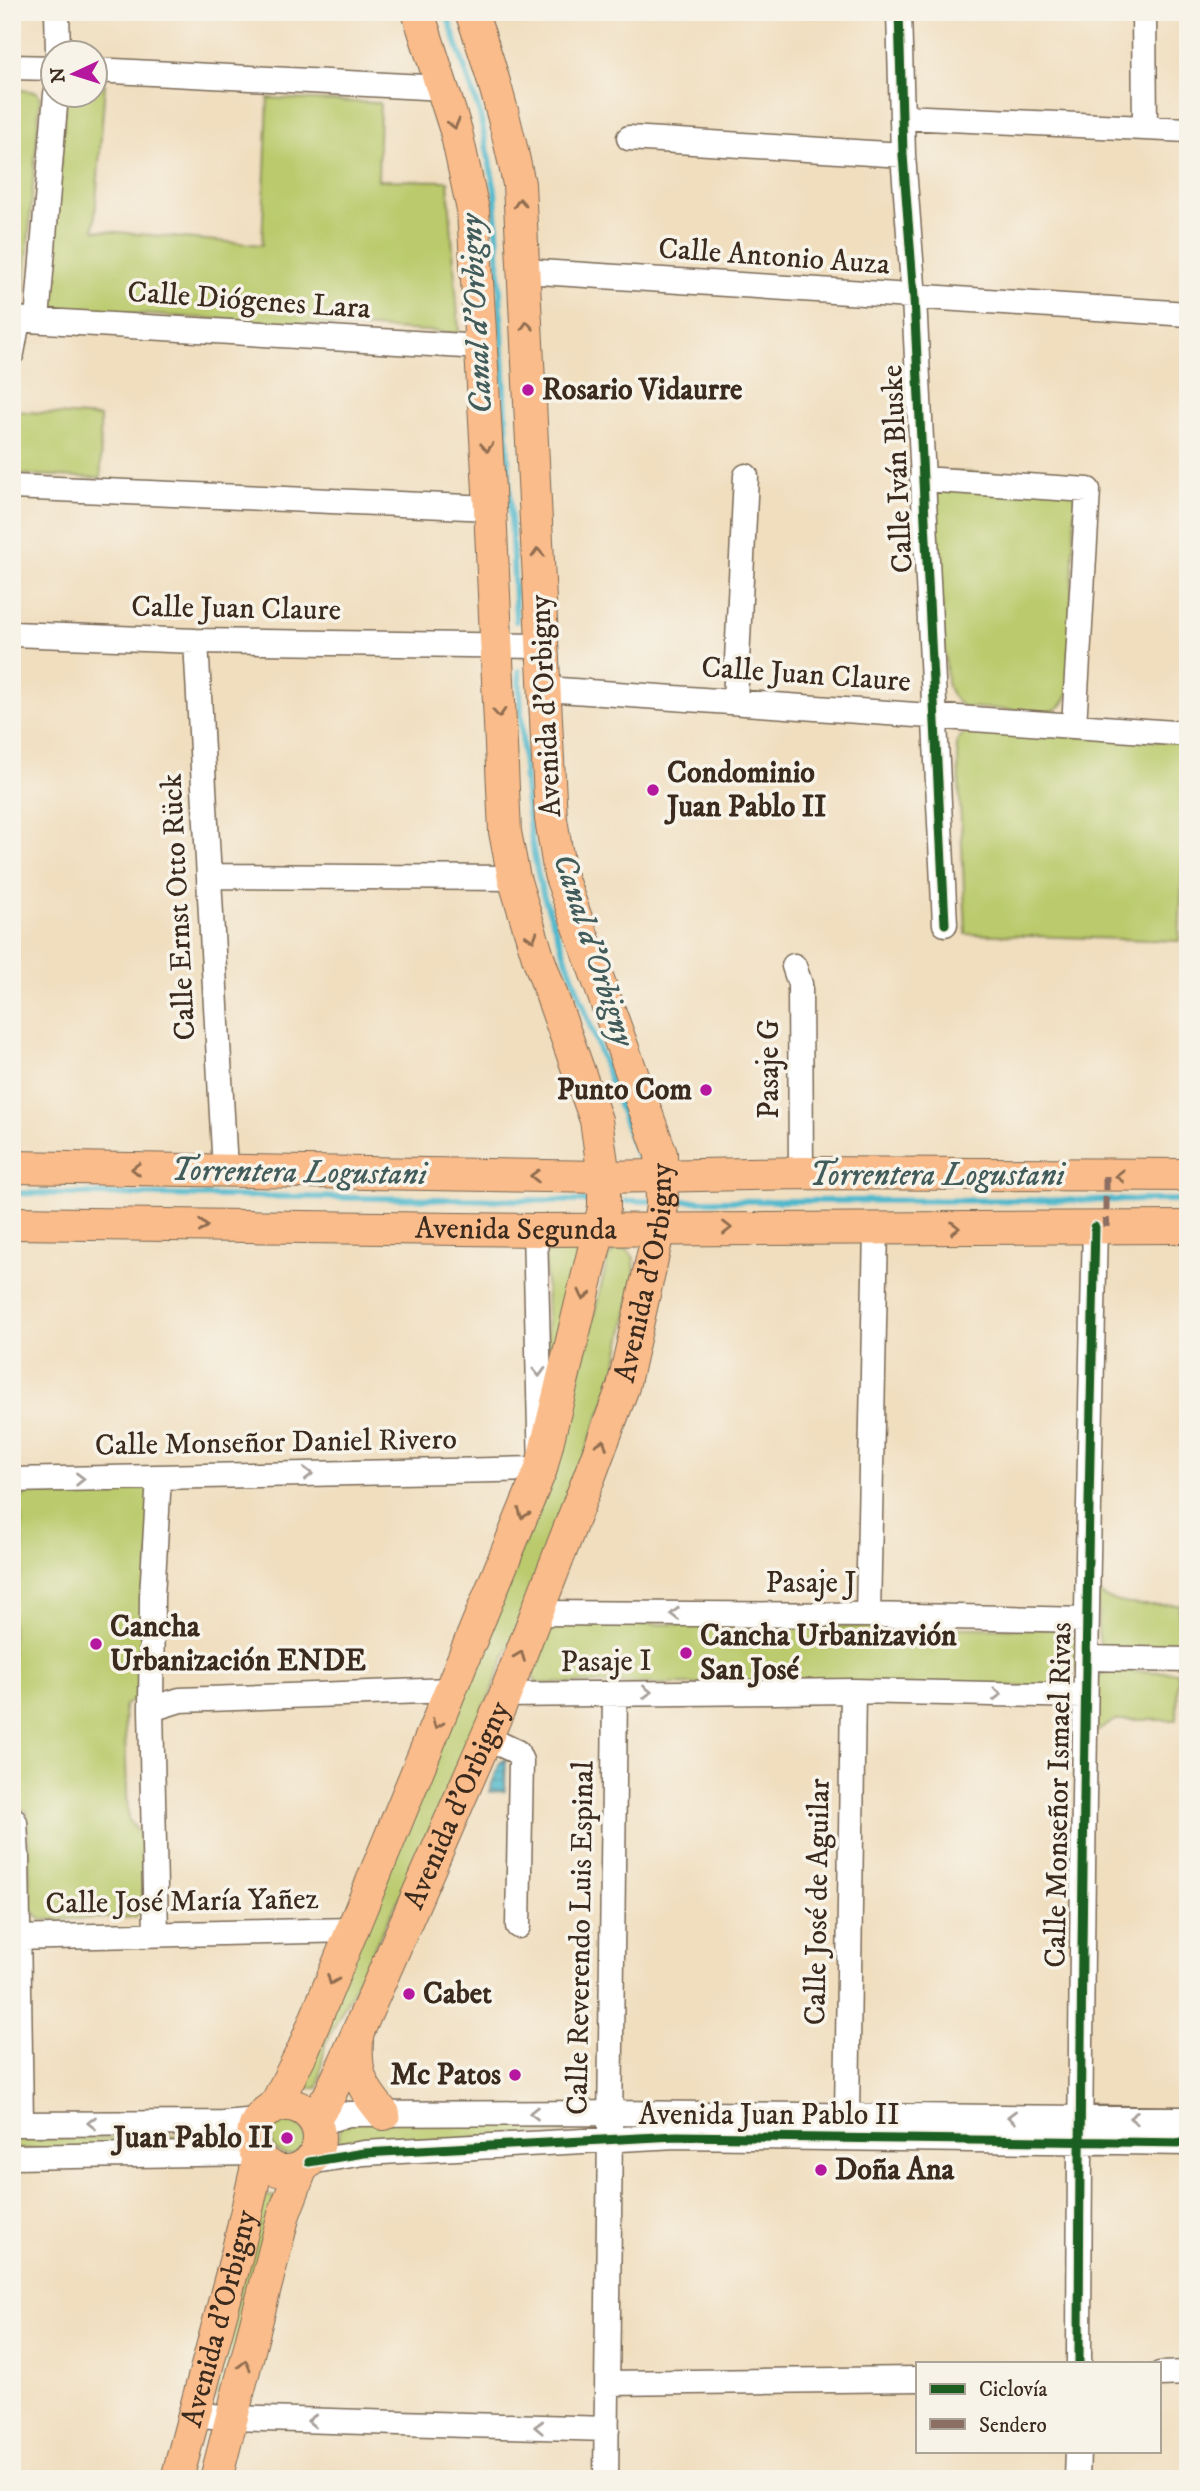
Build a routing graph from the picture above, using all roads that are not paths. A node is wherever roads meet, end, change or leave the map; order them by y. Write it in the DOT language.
graph roads {
  1 [pos="57,12"];
  2 [pos="418,12"];
  3 [pos="471,12"];
  4 [pos="899,12"];
  5 [pos="1144,12"];
  6 [pos="58,38"];
  7 [pos="12,67"];
  8 [pos="38,68"];
  9 [pos="108,71"];
  10 [pos="444,88"];
  11 [pos="54,108"];
  12 [pos="903,117"];
  13 [pos="1145,128"];
  14 [pos="1188,130"];
  15 [pos="629,138"];
  16 [pos="904,155"];
  17 [pos="524,271"];
  18 [pos="914,298"];
  19 [pos="1188,314"];
  20 [pos="22,319"];
  21 [pos="481,347"];
  22 [pos="12,354"];
  23 [pos="746,476"];
  24 [pos="922,479"];
  25 [pos="12,486"];
  26 [pos="491,508"];
  27 [pos="12,634"];
  28 [pos="196,641"];
  29 [pos="496,645"];
  30 [pos="542,646"];
  31 [pos="545,689"];
  32 [pos="735,701"];
  33 [pos="934,716"];
  34 [pos="1074,726"];
  35 [pos="1188,734"];
  36 [pos="209,876"];
  37 [pos="514,878"];
  38 [pos="945,924"];
  39 [pos="794,966"];
  40 [pos="12,1167"];
  41 [pos="225,1170"];
  42 [pos="801,1173"];
  43 [pos="663,1175"];
  44 [pos="1188,1175"];
  45 [pos="604,1177"];
  46 [pos="12,1223"];
  47 [pos="1095,1227"];
  48 [pos="1188,1227"];
  49 [pos="601,1228"];
  50 [pos="659,1228"];
  51 [pos="876,1228"];
  52 [pos="534,1230"];
  53 [pos="541,1469"];
  54 [pos="159,1477"];
  55 [pos="12,1480"];
  56 [pos="536,1613"];
  57 [pos="869,1615"];
  58 [pos="1086,1620"];
  59 [pos="1086,1658"];
  60 [pos="1188,1660"];
  61 [pos="451,1690"];
  62 [pos="853,1691"];
  63 [pos="615,1693"];
  64 [pos="505,1695"];
  65 [pos="1085,1696"];
  66 [pos="151,1709"];
  67 [pos="484,1741"];
  68 [pos="14,1820"];
  69 [pos="518,1926"];
  70 [pos="353,1930"];
  71 [pos="156,1933"];
  72 [pos="15,1938"];
  73 [pos="357,2034"];
  74 [pos="611,2113"];
  75 [pos="266,2114"];
  76 [pos="384,2114"];
  77 [pos="847,2115"];
  78 [pos="1188,2119"];
  79 [pos="315,2122"];
  80 [pos="17,2124"];
  81 [pos="1080,2130"];
  82 [pos="609,2141"];
  83 [pos="1188,2143"];
  84 [pos="258,2155"];
  85 [pos="12,2157"];
  86 [pos="305,2165"];
  87 [pos="1079,2362"];
  88 [pos="1188,2373"];
  89 [pos="1162,2374"];
  90 [pos="916,2379"];
  91 [pos="608,2383"];
  92 [pos="193,2414"];
  93 [pos="232,2418"];
  94 [pos="607,2429"];
  95 [pos="1078,2452"];
  96 [pos="177,2479"];
  97 [pos="216,2479"];
  98 [pos="606,2479"];
  99 [pos="1077,2479"];
  1 -- 6 [label="street"];
  2 -- 10 [label="main road, Avenida d'Orbigny"];
  17 -- 3 [label="main road, Avenida d'Orbigny, one-way"];
  4 -- 12 [label="street, Calle Iván Bluske"];
  5 -- 13 [label="street"];
  7 -- 8 [label="street"];
  9 -- 10 [label="street"];
  10 -- 21 [label="main road, Avenida d'Orbigny, one-way"];
  11 -- 20 [label="street"];
  12 -- 13 [label="street"];
  12 -- 16 [label="street, Calle Iván Bluske"];
  13 -- 14 [label="street"];
  15 -- 16 [label="street"];
  16 -- 18 [label="street, Calle Iván Bluske"];
  17 -- 18 [label="street, Calle Antonio Auza"];
  30 -- 17 [label="main road, Avenida d'Orbigny, one-way"];
  18 -- 19 [label="street, Calle Antonio Auza"];
  18 -- 24 [label="street, Calle Iván Bluske"];
  20 -- 21 [label="street, Calle Diógenes Lara"];
  20 -- 22 [label="street"];
  21 -- 26 [label="main road, Avenida d'Orbigny, one-way"];
  23 -- 32 [label="street"];
  24 -- 33 [label="street, Calle Iván Bluske"];
  24 -- 34 [label="street"];
  25 -- 26 [label="street"];
  26 -- 29 [label="main road, Avenida d'Orbigny"];
  27 -- 28 [label="street, Calle Juan Claure"];
  28 -- 29 [label="street, Calle Juan Claure"];
  28 -- 36 [label="street, Calle Ernst Otto Rück"];
  29 -- 30 [label="street, Calle Juan Claure"];
  29 -- 37 [label="main road, Avenida d'Orbigny, one-way"];
  30 -- 31 [label="main road, Avenida d'Orbigny"];
  31 -- 32 [label="street, Calle Juan Claure"];
  31 -- 43 [label="main road, Avenida d'Orbigny"];
  32 -- 33 [label="street, Calle Juan Claure"];
  33 -- 34 [label="street, Calle Juan Claure"];
  33 -- 38 [label="street, Calle Iván Bluske"];
  34 -- 35 [label="street, Calle Juan Claure"];
  36 -- 37 [label="street"];
  36 -- 41 [label="street, Calle Ernst Otto Rück"];
  37 -- 45 [label="main road, Avenida d'Orbigny, one-way"];
  39 -- 42 [label="street, Pasaje G"];
  41 -- 40 [label="main road, Avenida Segunda, one-way"];
  45 -- 41 [label="main road, Avenida Segunda, one-way"];
  42 -- 43 [label="main road, Avenida Segunda"];
  44 -- 42 [label="main road, Avenida Segunda, one-way"];
  43 -- 45 [label="main road, Avenida Segunda"];
  43 -- 50 [label="main road, Avenida d'Orbigny"];
  45 -- 49 [label="main road, Avenida d'Orbigny"];
  46 -- 52 [label="main road, Avenida Segunda, one-way"];
  47 -- 48 [label="main road, Avenida Segunda"];
  51 -- 47 [label="main road, Avenida Segunda, one-way"];
  47 -- 58 [label="street, Calle Monseñor Ismael Rivas"];
  49 -- 50 [label="main road, Avenida Segunda"];
  49 -- 52 [label="main road, Avenida Segunda"];
  49 -- 53 [label="main road, Avenida d'Orbigny, one-way"];
  50 -- 51 [label="main road, Avenida Segunda, one-way"];
  56 -- 50 [label="main road, Avenida d'Orbigny, one-way"];
  51 -- 57 [label="street"];
  52 -- 53 [label="street, one-way"];
  54 -- 53 [label="street, Calle Monseñor Daniel Rivero, one-way"];
  53 -- 61 [label="main road, Avenida d'Orbigny, one-way"];
  55 -- 54 [label="street, Calle Monseñor Daniel Rivero, one-way"];
  54 -- 66 [label="street"];
  57 -- 56 [label="street, Pasaje J, one-way"];
  64 -- 56 [label="main road, Avenida d'Orbigny, one-way"];
  57 -- 58 [label="street, Pasaje J"];
  58 -- 59 [label="street, Calle Monseñor Ismael Rivas"];
  59 -- 60 [label="street"];
  59 -- 65 [label="street, Calle Monseñor Ismael Rivas"];
  61 -- 66 [label="street"];
  61 -- 70 [label="main road, Avenida d'Orbigny, one-way"];
  63 -- 62 [label="street, Pasaje I, one-way"];
  62 -- 65 [label="street, Pasaje I, one-way"];
  62 -- 77 [label="street, Calle José de Aguilar"];
  63 -- 64 [label="street, Pasaje I"];
  63 -- 74 [label="street, Calle Reverendo Luis Espinal"];
  64 -- 67 [label="main road, Avenida d'Orbigny"];
  65 -- 81 [label="street, Calle Monseñor Ismael Rivas"];
  66 -- 71 [label="street"];
  67 -- 69 [label="street"];
  67 -- 73 [label="main road, Avenida d'Orbigny"];
  68 -- 72 [label="street"];
  70 -- 71 [label="street, Calle José María Yañez"];
  70 -- 75 [label="main road, Avenida d'Orbigny, one-way"];
  71 -- 72 [label="street, Calle José María Yañez"];
  72 -- 80 [label="street"];
  73 -- 76 [label="main road"];
  73 -- 79 [label="main road, Avenida d'Orbigny"];
  74 -- 76 [label="street, Avenida Juan Pablo II, one-way"];
  74 -- 77 [label="street, Avenida Juan Pablo II"];
  74 -- 82 [label="street, Calle Reverendo Luis Espinal"];
  75 -- 79 [label="main road"];
  75 -- 80 [label="street, one-way"];
  75 -- 84 [label="main road"];
  76 -- 79 [label="street, Avenida Juan Pablo II"];
  81 -- 77 [label="street, Avenida Juan Pablo II, one-way"];
  78 -- 81 [label="street, Avenida Juan Pablo II, one-way"];
  79 -- 86 [label="main road"];
  81 -- 82 [label="street, Avenida Juan Pablo II"];
  81 -- 83 [label="street, Avenida Juan Pablo II"];
  81 -- 87 [label="street, Calle Monseñor Ismael Rivas"];
  82 -- 86 [label="street, Avenida Juan Pablo II"];
  82 -- 91 [label="street, Calle Reverendo Luis Espinal"];
  84 -- 85 [label="street"];
  84 -- 86 [label="main road"];
  84 -- 92 [label="main road, Avenida d'Orbigny"];
  93 -- 86 [label="main road, Avenida d'Orbigny, one-way"];
  88 -- 89 [label="street"];
  90 -- 91 [label="street"];
  91 -- 94 [label="street, Calle Reverendo Luis Espinal"];
  92 -- 93 [label="street"];
  92 -- 96 [label="main road, Avenida d'Orbigny"];
  94 -- 93 [label="street, one-way"];
  93 -- 97 [label="main road, Avenida d'Orbigny"];
  94 -- 98 [label="street, Calle Reverendo Luis Espinal"];
  95 -- 99 [label="street"];
}
